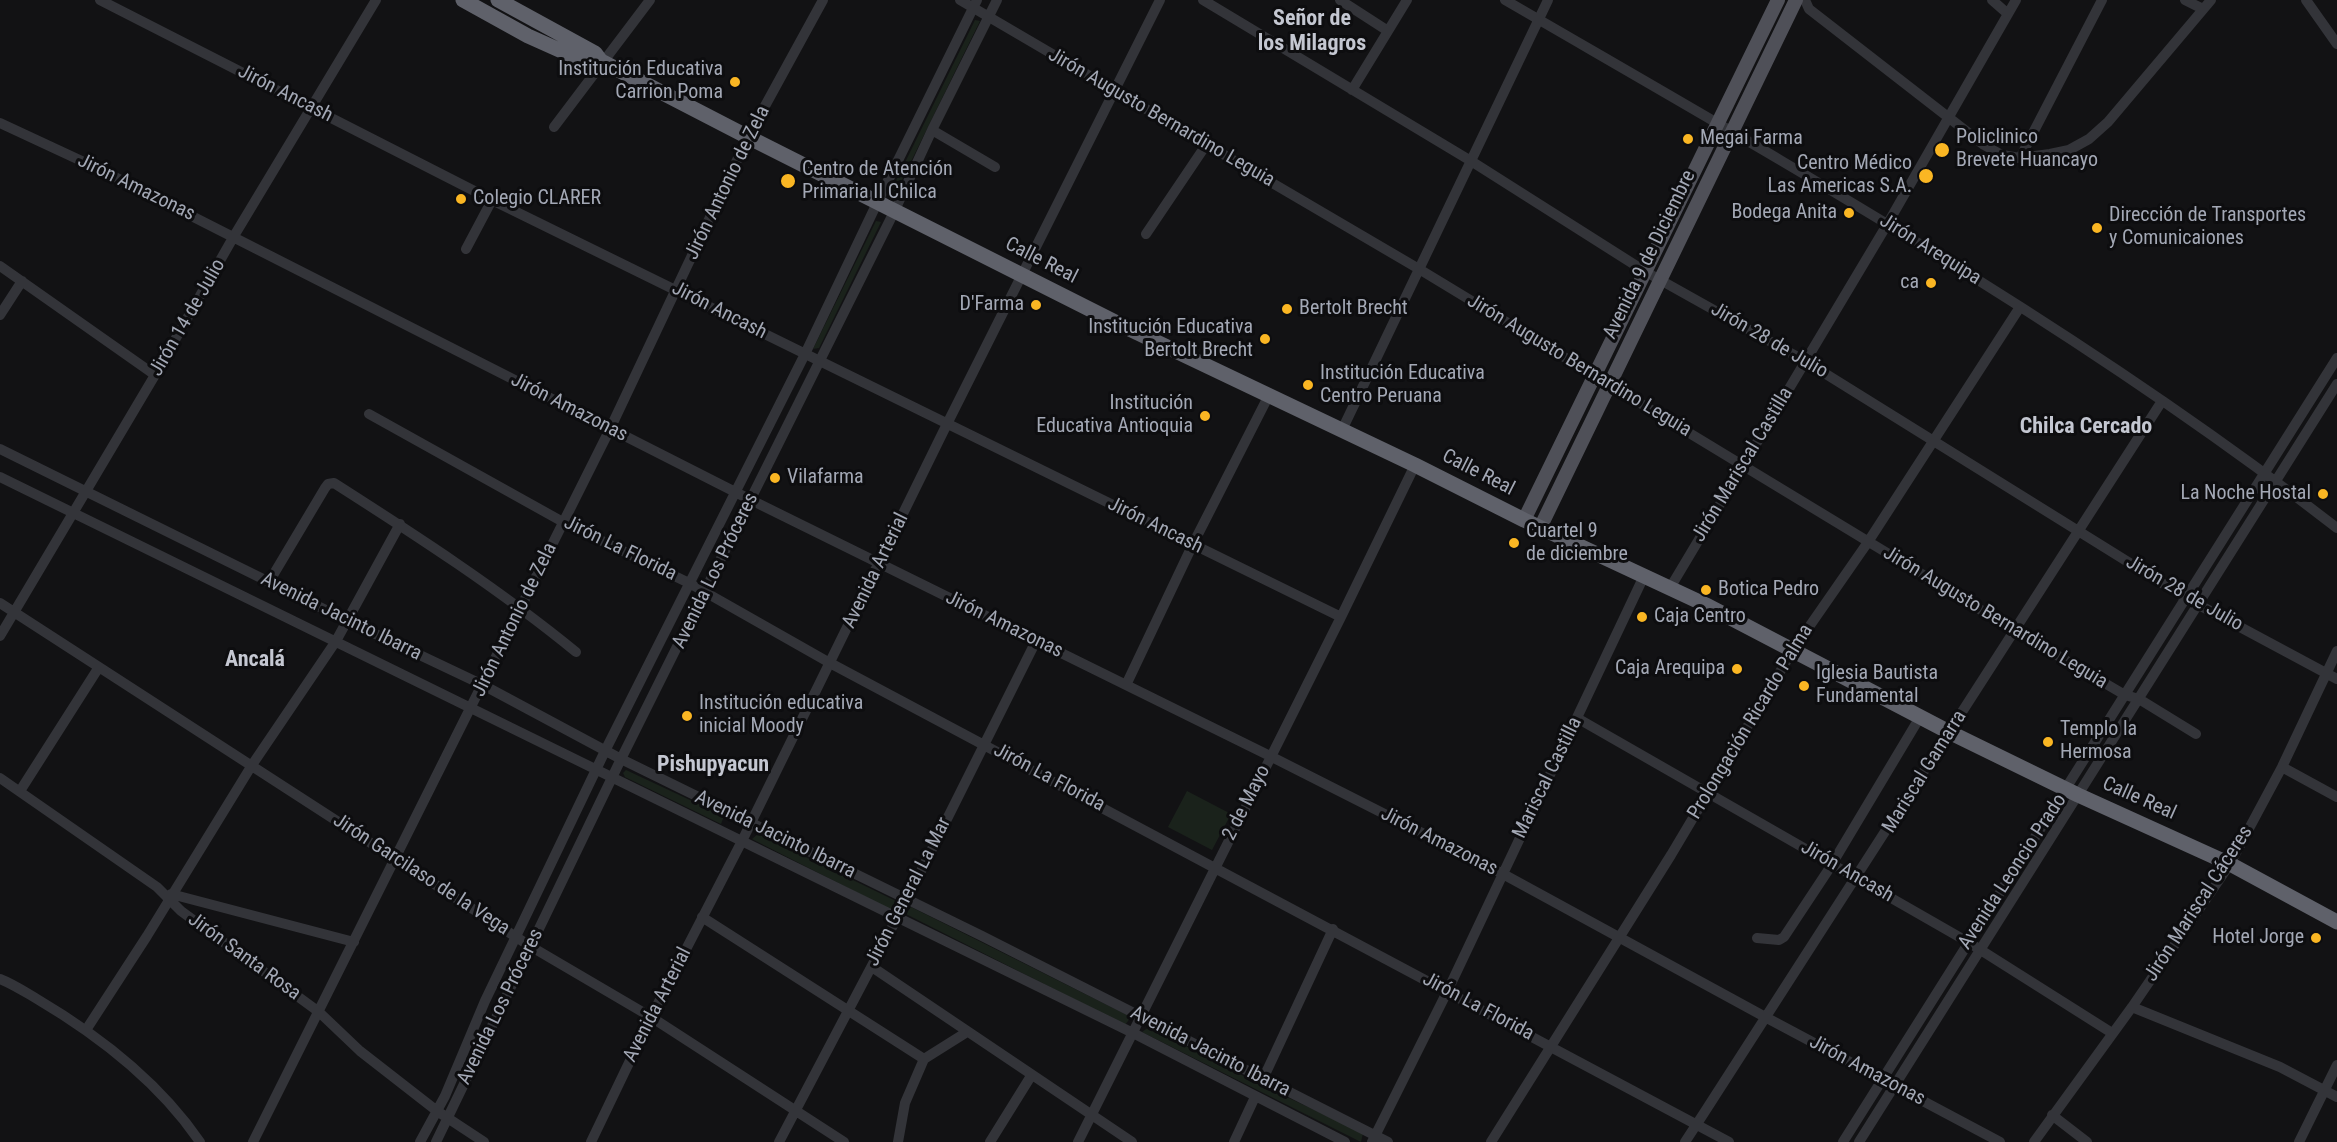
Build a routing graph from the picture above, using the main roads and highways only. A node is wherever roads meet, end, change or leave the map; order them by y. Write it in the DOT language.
graph roads {
  1 [pos="463,0"];
  2 [pos="498,0"];
  3 [pos="1776,1"];
  4 [pos="1794,5"];
  5 [pos="602,61"];
  6 [pos="1524,520"];
  7 [pos="1540,528"];
  8 [pos="2337,922"];
  1 -- 5 [label="highway, Calle Real"];
  2 -- 5 [label="highway, Calle Real"];
  3 -- 6 [label="main road, Avenida 9 de Diciembre"];
  4 -- 7 [label="main road, Avenida 9 de Diciembre"];
  5 -- 6 [label="highway, Calle Real"];
  6 -- 7 [label="highway, Calle Real"];
  7 -- 8 [label="highway, Calle Real"];
}
